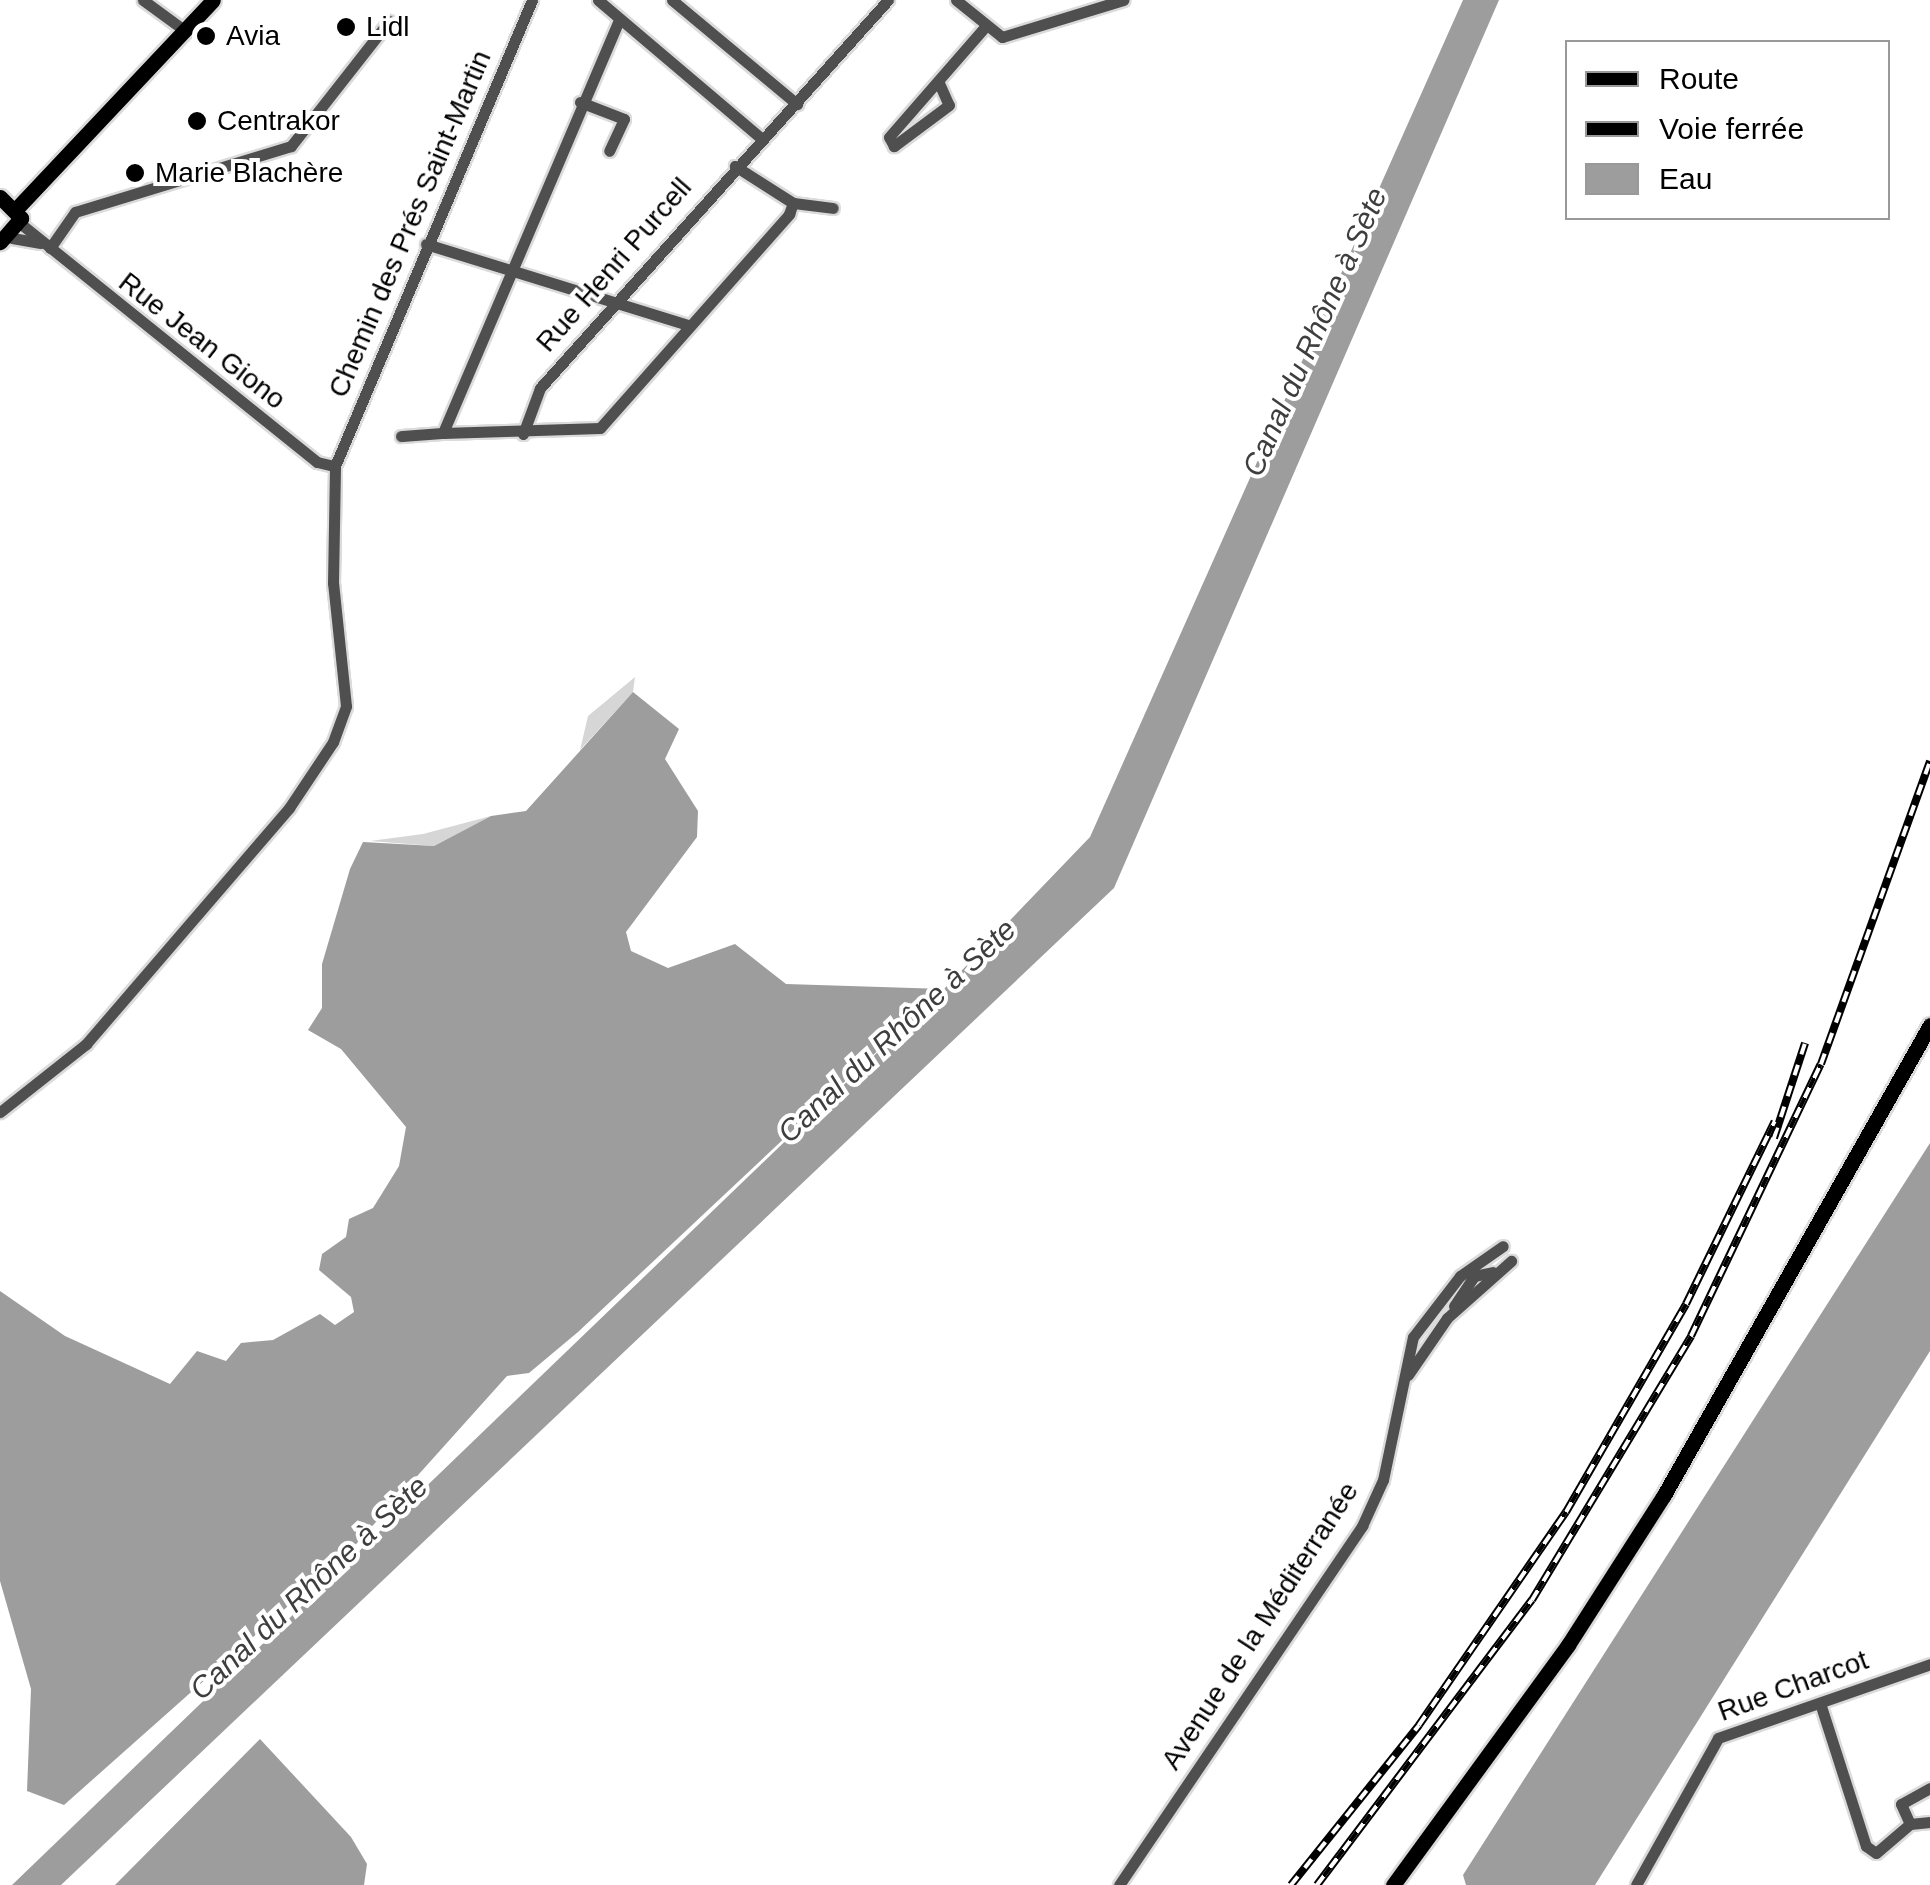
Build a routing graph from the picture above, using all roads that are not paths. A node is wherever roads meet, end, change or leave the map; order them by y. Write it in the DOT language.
graph roads {
  1 [pos="143,0"];
  2 [pos="213,0"];
  3 [pos="532,0"];
  4 [pos="598,0"];
  5 [pos="672,0"];
  6 [pos="888,0"];
  7 [pos="956,0"];
  8 [pos="1124,3"];
  9 [pos="619,20"];
  10 [pos="389,22"];
  11 [pos="984,28"];
  12 [pos="184,30"];
  13 [pos="939,83"];
  14 [pos="580,102"];
  15 [pos="797,104"];
  16 [pos="762,140"];
  17 [pos="609,151"];
  18 [pos="736,166"];
  19 [pos="8,201"];
  20 [pos="793,203"];
  21 [pos="833,208"];
  22 [pos="11,234"];
  23 [pos="426,244"];
  24 [pos="48,246"];
  25 [pos="508,268"];
  26 [pos="616,300"];
  27 [pos="687,326"];
  28 [pos="443,433"];
  29 [pos="523,434"];
  30 [pos="401,436"];
  31 [pos="335,466"];
  32 [pos="1930,1025"];
  33 [pos="0,1112"];
  34 [pos="1502,1246"];
  35 [pos="1512,1261"];
  36 [pos="1472,1272"];
  37 [pos="1493,1272"];
  38 [pos="1447,1318"];
  39 [pos="1406,1379"];
  40 [pos="1930,1664"];
  41 [pos="1820,1704"];
  42 [pos="1930,1788"];
  43 [pos="1930,1821"];
  44 [pos="1910,1824"];
  45 [pos="1119,1885"];
  46 [pos="1393,1885"];
  47 [pos="1636,1885"];
  1 -- 12 [label="street"];
  2 -- 12 [label="main road"];
  3 -- 23 [label="street, Chemin des Prés Saint-Martin"];
  4 -- 9 [label="street"];
  5 -- 15 [label="street"];
  6 -- 15 [label="street, Rue Henri Purcell"];
  7 -- 11 [label="street"];
  8 -- 11 [label="street"];
  9 -- 14 [label="street"];
  9 -- 16 [label="street"];
  10 -- 24 [label="street"];
  11 -- 13 [label="street"];
  12 -- 19 [label="main road"];
  13 -- 13 [label="street"];
  14 -- 17 [label="street"];
  14 -- 25 [label="street"];
  15 -- 16 [label="street, Rue Henri Purcell"];
  16 -- 18 [label="street, Rue Henri Purcell"];
  18 -- 20 [label="street"];
  18 -- 26 [label="street, Rue Henri Purcell"];
  19 -- 22 [label="main road"];
  20 -- 21 [label="street"];
  20 -- 27 [label="street"];
  22 -- 24 [label="street, Rue Jean Giono"];
  23 -- 25 [label="street"];
  23 -- 31 [label="street, Chemin des Prés Saint-Martin"];
  24 -- 31 [label="street, Rue Jean Giono"];
  25 -- 26 [label="street"];
  25 -- 28 [label="street"];
  26 -- 27 [label="street"];
  26 -- 29 [label="street, Rue Henri Purcell"];
  27 -- 29 [label="street"];
  28 -- 29 [label="street"];
  28 -- 30 [label="street"];
  31 -- 33 [label="street, Chemin des Prés Saint-Martin"];
  32 -- 46 [label="main road"];
  34 -- 36 [label="street, Avenue de la Méditerranée"];
  35 -- 37 [label="street, Avenue de la Méditerranée"];
  36 -- 37 [label="street, Avenue de la Méditerranée"];
  36 -- 38 [label="street, Avenue de la Méditerranée"];
  36 -- 39 [label="street, Avenue de la Méditerranée"];
  37 -- 38 [label="street, Avenue de la Méditerranée"];
  38 -- 39 [label="street, Avenue de la Méditerranée"];
  39 -- 45 [label="street, Avenue de la Méditerranée"];
  40 -- 41 [label="street, Rue Charcot"];
  41 -- 44 [label="street"];
  41 -- 47 [label="street, Rue Charcot"];
  42 -- 44 [label="street"];
  43 -- 44 [label="street"];
}
